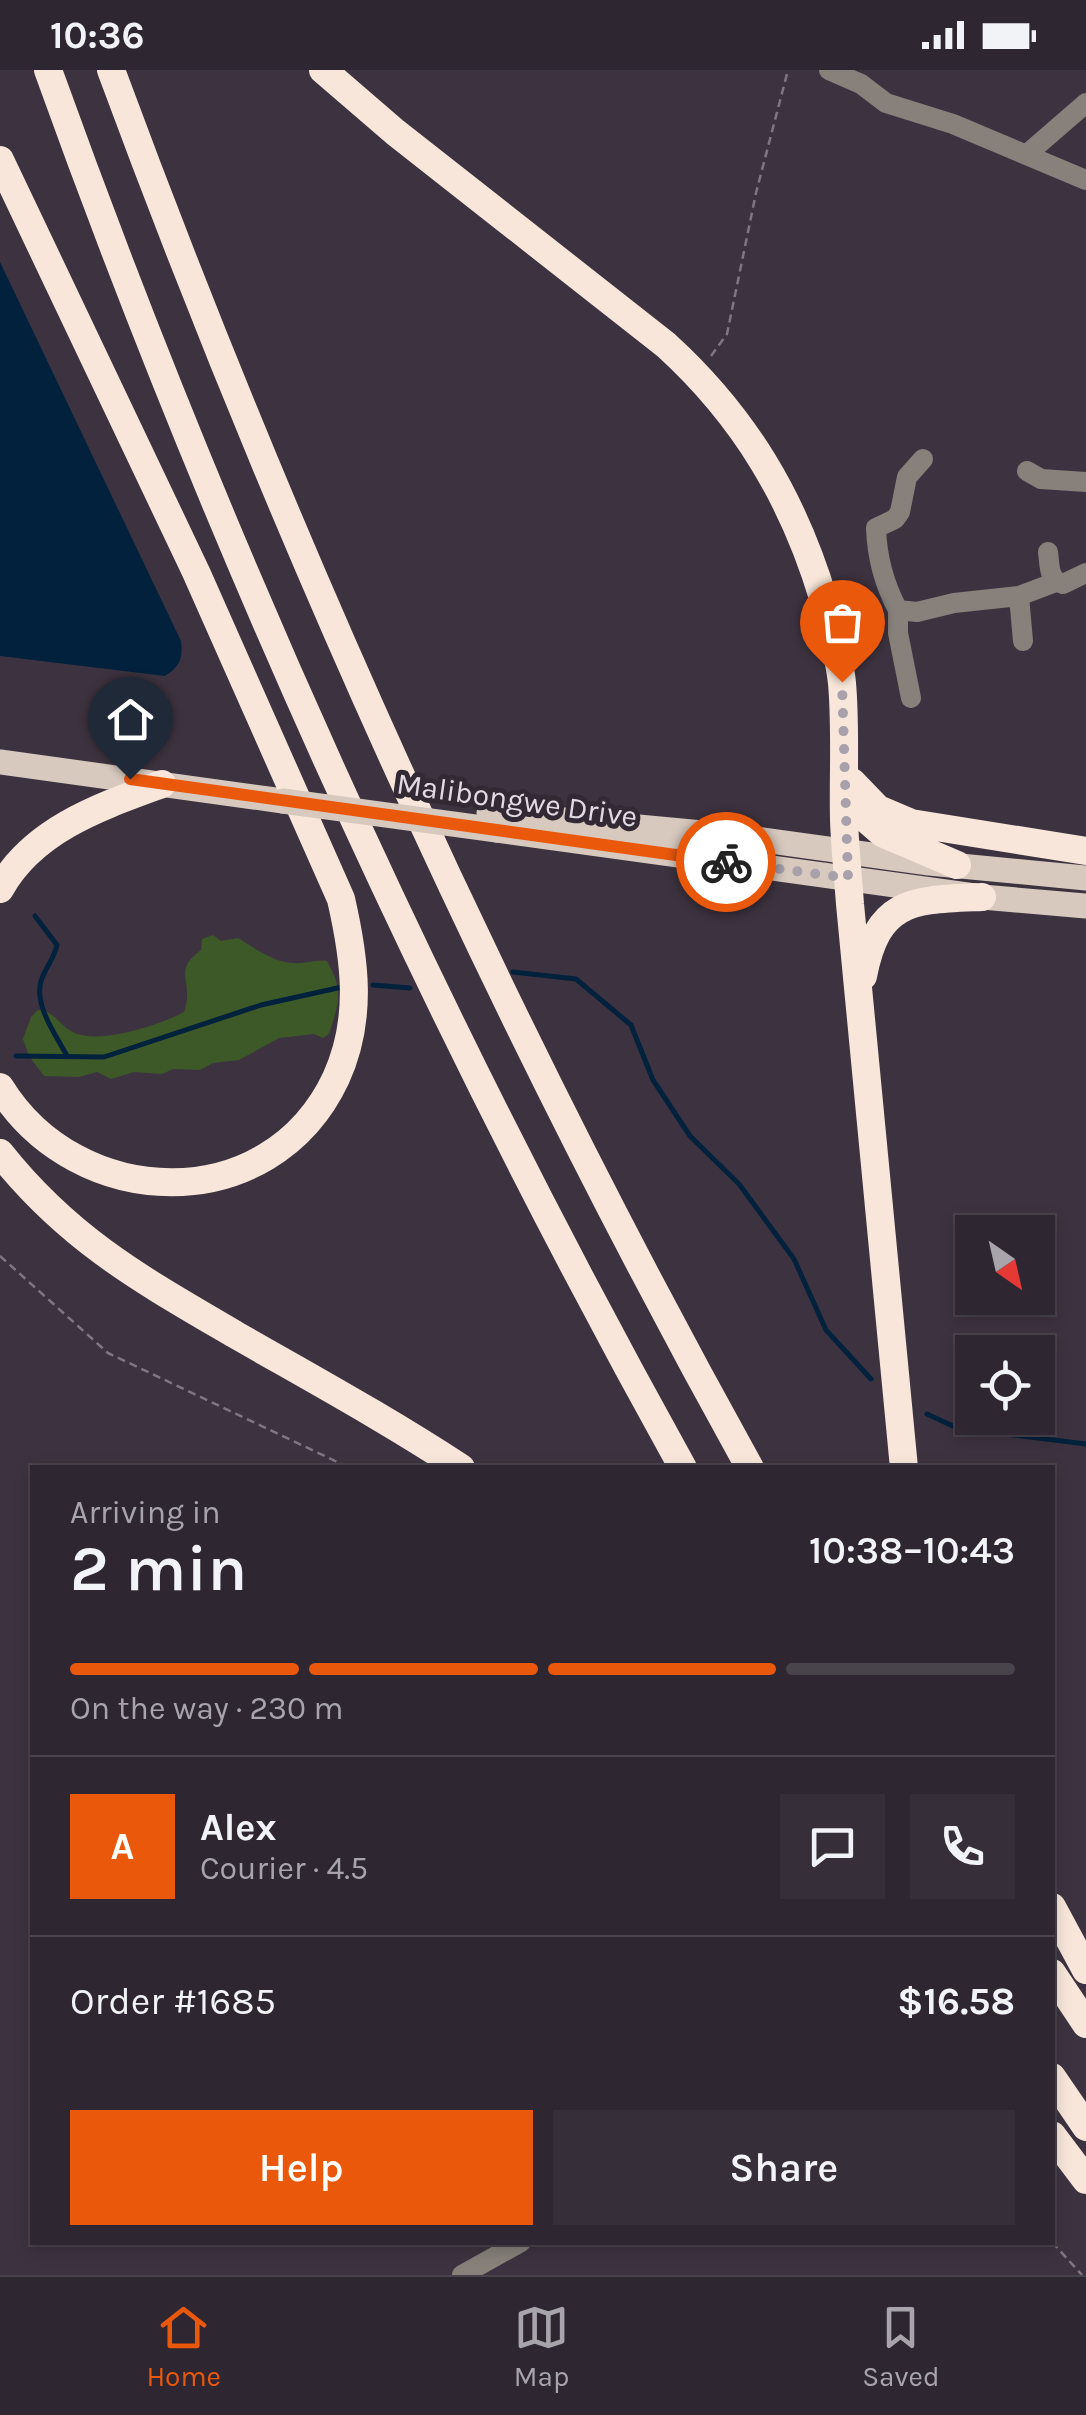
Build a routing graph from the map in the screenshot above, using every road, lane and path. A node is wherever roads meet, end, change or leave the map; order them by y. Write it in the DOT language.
graph roads {
  1 [pos="48,70"];
  2 [pos="111,70"];
  3 [pos="323,70"];
  4 [pos="788,70"];
  5 [pos="829,70"];
  6 [pos="1086,103"];
  7 [pos="1026,155"];
  8 [pos="0,160"];
  9 [pos="1086,180"];
  10 [pos="696,372"];
  11 [pos="923,459"];
  12 [pos="1027,471"];
  13 [pos="1086,482"];
  14 [pos="1048,552"];
  15 [pos="1086,572"];
  16 [pos="1056,582"];
  17 [pos="1020,596"];
  18 [pos="898,610"];
  19 [pos="1023,642"];
  20 [pos="910,698"];
  21 [pos="844,738"];
  22 [pos="0,746"];
  23 [pos="0,762"];
  24 [pos="852,782"];
  25 [pos="162,784"];
  26 [pos="279,792"];
  27 [pos="1086,852"];
  28 [pos="847,865"];
  29 [pos="957,866"];
  30 [pos="1086,878"];
  31 [pos="0,889"];
  32 [pos="982,897"];
  33 [pos="1086,906"];
  34 [pos="859,998"];
  35 [pos="0,1087"];
  36 [pos="0,1153"];
  37 [pos="0,1256"];
  38 [pos="344,1465"];
  39 [pos="456,1465"];
  40 [pos="680,1465"];
  41 [pos="748,1465"];
  42 [pos="904,1465"];
  43 [pos="1055,1912"];
  44 [pos="1086,1970"];
  45 [pos="1055,1978"];
  46 [pos="1086,2024"];
  47 [pos="1055,2081"];
  48 [pos="1086,2127"];
  49 [pos="1055,2139"];
  50 [pos="1086,2180"];
  51 [pos="516,2245"];
  52 [pos="1055,2245"];
  53 [pos="462,2275"];
  54 [pos="1082,2275"];
  1 -- 40 [label="highway"];
  2 -- 41 [label="highway"];
  3 -- 10 [label="highway"];
  4 -- 10 [label="path"];
  5 -- 7 [label="street"];
  6 -- 7 [label="street"];
  7 -- 9 [label="street"];
  8 -- 35 [label="highway"];
  10 -- 21 [label="highway"];
  11 -- 18 [label="street"];
  12 -- 13 [label="street"];
  14 -- 16 [label="street"];
  15 -- 16 [label="street"];
  16 -- 17 [label="street"];
  17 -- 18 [label="street"];
  17 -- 19 [label="street"];
  18 -- 20 [label="street"];
  21 -- 24 [label="highway"];
  21 -- 28 [label="highway"];
  22 -- 26 [label="main road, Malibongwe Drive"];
  23 -- 25 [label="main road, Malibongwe Drive"];
  24 -- 27 [label="highway"];
  24 -- 29 [label="highway"];
  25 -- 26 [label="main road, Malibongwe Drive"];
  25 -- 31 [label="highway"];
  26 -- 28 [label="main road, Malibongwe Drive, bridge"];
  28 -- 29 [label="main road, Malibongwe Drive"];
  28 -- 32 [label="main road, Malibongwe Drive"];
  28 -- 34 [label="highway"];
  29 -- 30 [label="main road, Malibongwe Drive"];
  32 -- 33 [label="main road, Malibongwe Drive"];
  32 -- 34 [label="highway"];
  34 -- 42 [label="highway"];
  36 -- 39 [label="highway"];
  37 -- 38 [label="path"];
  43 -- 44 [label="highway"];
  45 -- 46 [label="highway"];
  47 -- 48 [label="highway"];
  49 -- 50 [label="highway"];
  51 -- 53 [label="street"];
  52 -- 54 [label="path"];
}
